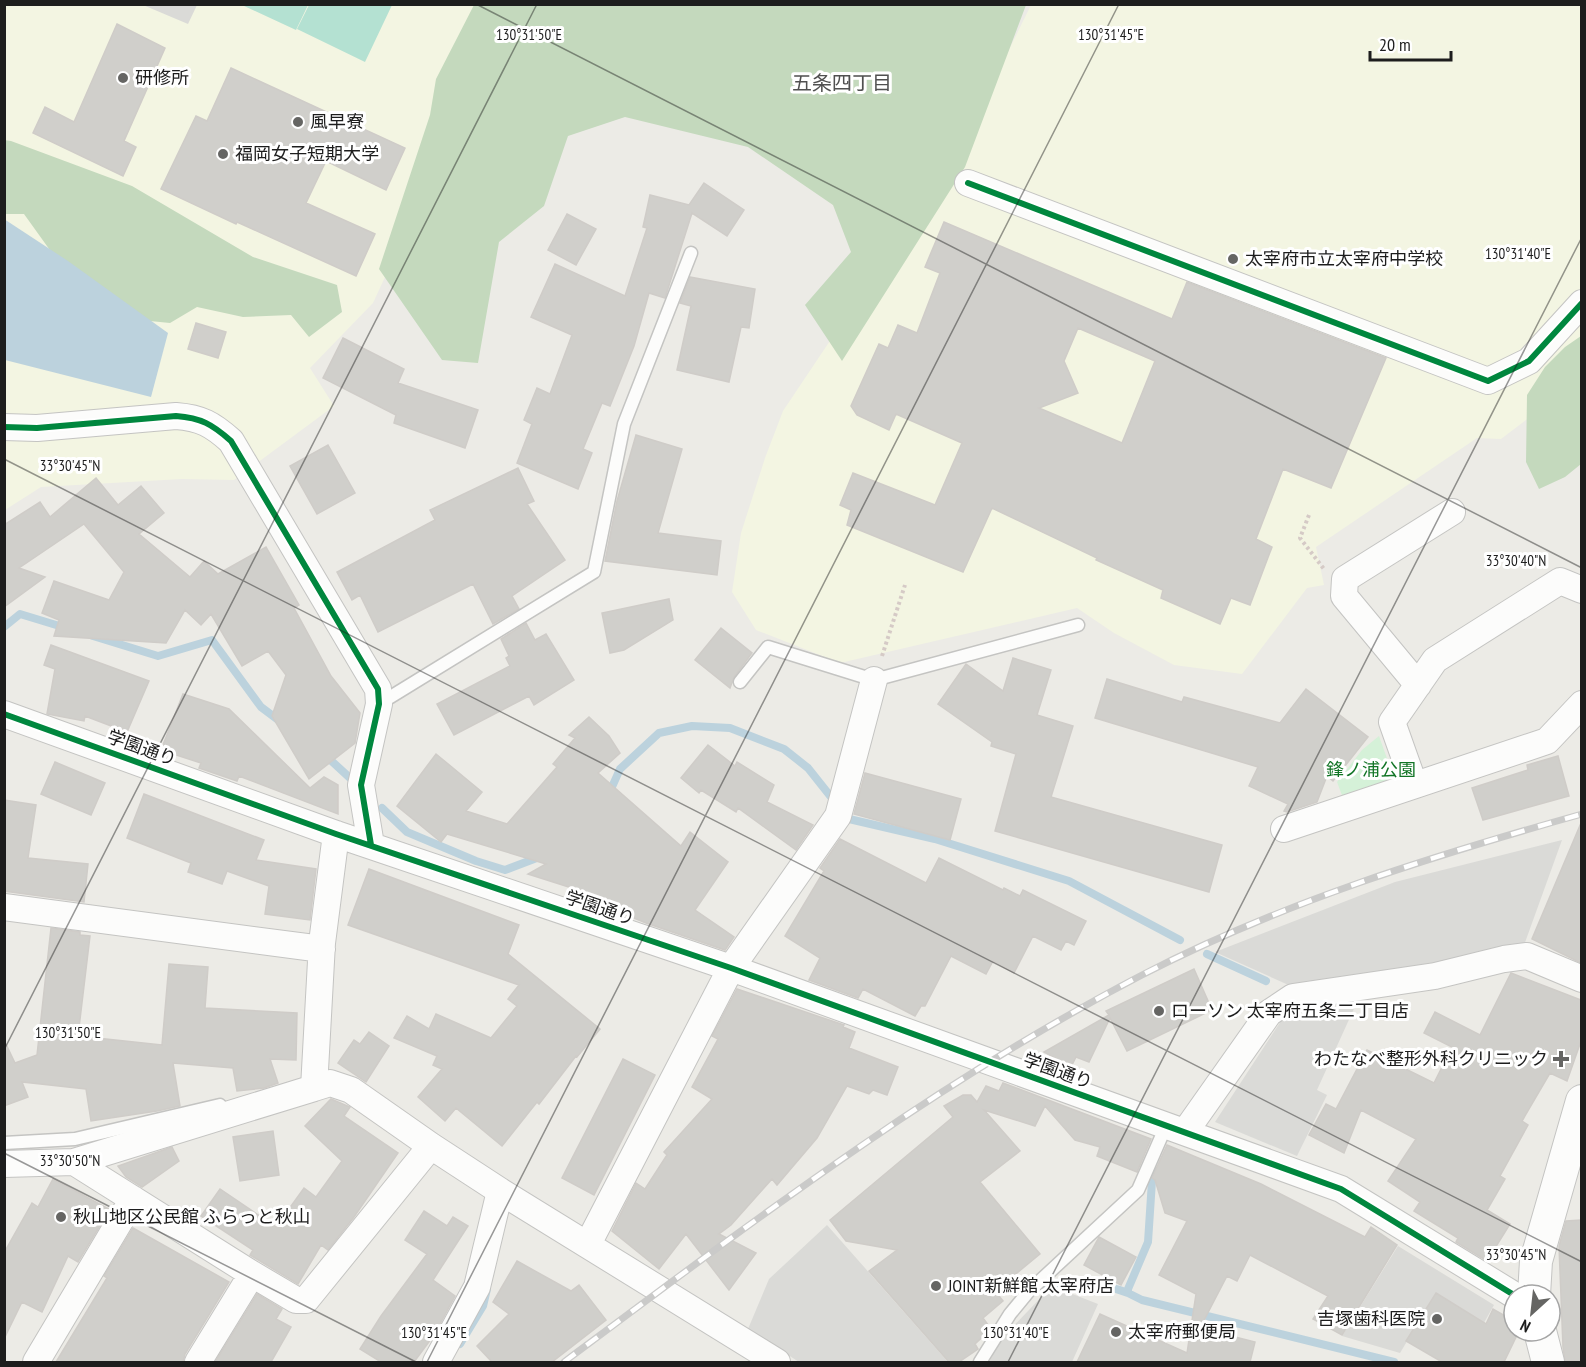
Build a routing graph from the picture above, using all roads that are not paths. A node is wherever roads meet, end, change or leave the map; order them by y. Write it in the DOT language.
graph roads {
  1 [pos="968,183"];
  2 [pos="691,253"];
  3 [pos="1581,303"];
  4 [pos="4,427"];
  5 [pos="1452,512"];
  6 [pos="1581,590"];
  7 [pos="1078,625"];
  8 [pos="874,680"];
  9 [pos="740,682"];
  10 [pos="1418,685"];
  11 [pos="379,704"];
  12 [pos="1581,704"];
  13 [pos="4,714"];
  14 [pos="1414,784"];
  15 [pos="1284,829"];
  16 [pos="336,834"];
  17 [pos="371,845"];
  18 [pos="4,908"];
  19 [pos="322,948"];
  20 [pos="731,968"];
  21 [pos="1581,979"];
  22 [pos="306,1090"];
  23 [pos="1581,1101"];
  24 [pos="1176,1129"];
  25 [pos="4,1143"];
  26 [pos="431,1146"];
  27 [pos="74,1162"];
  28 [pos="4,1164"];
  29 [pos="500,1191"];
  30 [pos="133,1199"];
  31 [pos="588,1244"];
  32 [pos="252,1274"];
  33 [pos="1535,1283"];
  34 [pos="1502,1288"];
  35 [pos="1543,1343"];
  36 [pos="36,1362"];
  37 [pos="198,1362"];
  38 [pos="436,1362"];
  39 [pos="777,1362"];
  40 [pos="980,1362"];
  41 [pos="1548,1362"];
  1 -- 3 [label="street"];
  2 -- 11 [label="lane"];
  4 -- 11 [label="street"];
  5 -- 10 [label="street"];
  6 -- 10 [label="street"];
  7 -- 8 [label="lane"];
  8 -- 9 [label="lane"];
  8 -- 20 [label="street"];
  10 -- 14 [label="street"];
  11 -- 17 [label="street"];
  12 -- 14 [label="street"];
  13 -- 16 [label="street, 学園通り"];
  14 -- 15 [label="street"];
  16 -- 17 [label="street, 学園通り"];
  16 -- 19 [label="street"];
  17 -- 20 [label="street, 学園通り"];
  18 -- 19 [label="street"];
  19 -- 22 [label="street"];
  20 -- 24 [label="street, 学園通り"];
  20 -- 31 [label="street"];
  21 -- 24 [label="street"];
  22 -- 25 [label="lane"];
  22 -- 26 [label="street"];
  22 -- 27 [label="street"];
  23 -- 33 [label="street"];
  24 -- 34 [label="street, 学園通り"];
  24 -- 40 [label="lane"];
  26 -- 29 [label="street"];
  26 -- 32 [label="street"];
  27 -- 28 [label="street"];
  27 -- 30 [label="street"];
  29 -- 31 [label="street"];
  29 -- 38 [label="street"];
  30 -- 32 [label="street"];
  30 -- 36 [label="street"];
  31 -- 39 [label="street"];
  32 -- 37 [label="street"];
  35 -- 41 [label="street"];
}
